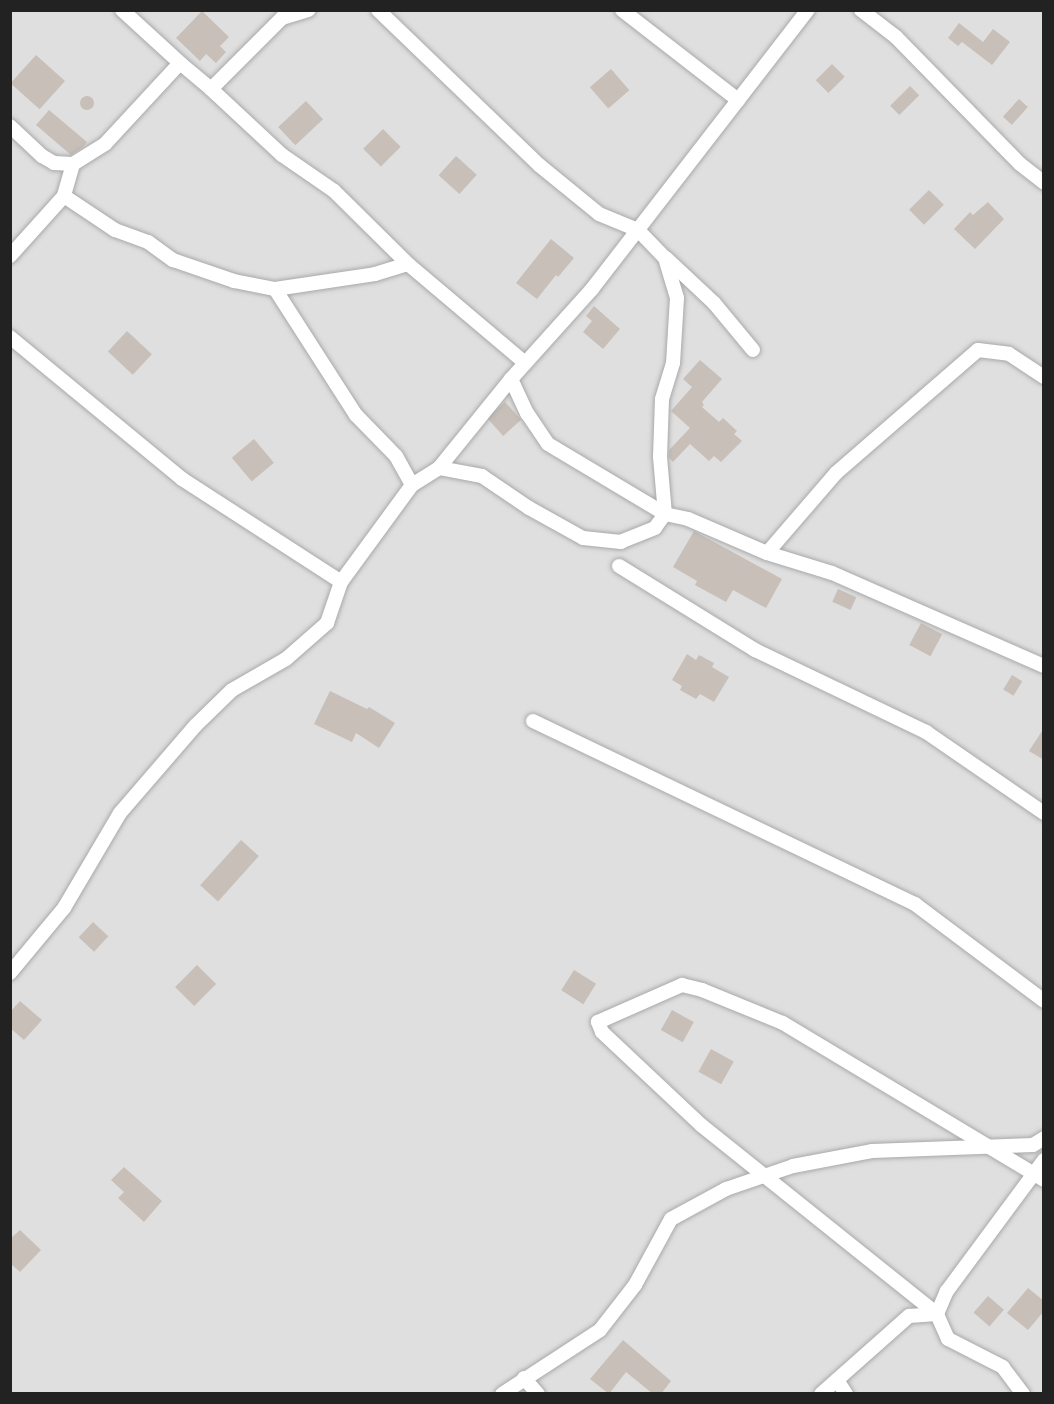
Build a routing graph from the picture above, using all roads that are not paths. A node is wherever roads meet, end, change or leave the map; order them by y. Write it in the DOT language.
graph roads {
  1 [pos="122,10"];
  2 [pos="309,10"];
  3 [pos="378,10"];
  4 [pos="622,10"];
  5 [pos="808,10"];
  6 [pos="861,10"];
  7 [pos="180,63"];
  8 [pos="211,89"];
  9 [pos="738,100"];
  10 [pos="10,126"];
  11 [pos="73,165"];
  12 [pos="1044,183"];
  13 [pos="64,196"];
  14 [pos="638,230"];
  15 [pos="10,256"];
  16 [pos="665,258"];
  17 [pos="408,264"];
  18 [pos="275,289"];
  19 [pos="10,338"];
  20 [pos="753,350"];
  21 [pos="525,363"];
  22 [pos="1044,377"];
  23 [pos="511,379"];
  24 [pos="439,468"];
  25 [pos="412,485"];
  26 [pos="665,514"];
  27 [pos="767,553"];
  28 [pos="619,566"];
  29 [pos="341,582"];
  30 [pos="1044,666"];
  31 [pos="533,721"];
  32 [pos="1044,813"];
  33 [pos="10,973"];
  34 [pos="1044,1001"];
  35 [pos="1044,1138"];
  36 [pos="990,1147"];
  37 [pos="1044,1160"];
  38 [pos="763,1176"];
  39 [pos="1039,1177"];
  40 [pos="937,1314"];
  41 [pos="524,1377"];
  42 [pos="837,1380"];
  43 [pos="502,1394"];
  44 [pos="538,1394"];
  45 [pos="820,1394"];
  46 [pos="846,1394"];
  47 [pos="1023,1394"];
  1 -- 7 [label="street"];
  2 -- 8 [label="street"];
  3 -- 14 [label="street"];
  4 -- 9 [label="street"];
  5 -- 9 [label="street"];
  6 -- 12 [label="street"];
  7 -- 8 [label="street"];
  7 -- 11 [label="street"];
  8 -- 17 [label="street"];
  9 -- 14 [label="street"];
  10 -- 11 [label="street"];
  11 -- 13 [label="street"];
  13 -- 15 [label="street"];
  13 -- 18 [label="street"];
  14 -- 16 [label="street"];
  14 -- 21 [label="street"];
  16 -- 20 [label="street"];
  16 -- 26 [label="street"];
  17 -- 18 [label="street"];
  17 -- 21 [label="street"];
  18 -- 25 [label="street"];
  19 -- 29 [label="street"];
  21 -- 23 [label="street"];
  22 -- 27 [label="street"];
  23 -- 24 [label="street"];
  23 -- 26 [label="street"];
  24 -- 25 [label="street"];
  24 -- 26 [label="street"];
  25 -- 29 [label="street"];
  26 -- 27 [label="street"];
  27 -- 30 [label="street"];
  28 -- 32 [label="street"];
  29 -- 33 [label="street"];
  31 -- 34 [label="street"];
  35 -- 36 [label="street"];
  36 -- 38 [label="street"];
  36 -- 38 [label="street"];
  36 -- 39 [label="street"];
  37 -- 39 [label="street"];
  38 -- 40 [label="street"];
  38 -- 41 [label="street"];
  39 -- 40 [label="street"];
  40 -- 42 [label="street"];
  40 -- 47 [label="street"];
  41 -- 43 [label="street"];
  41 -- 44 [label="street"];
  42 -- 45 [label="street"];
  42 -- 46 [label="street"];
}
